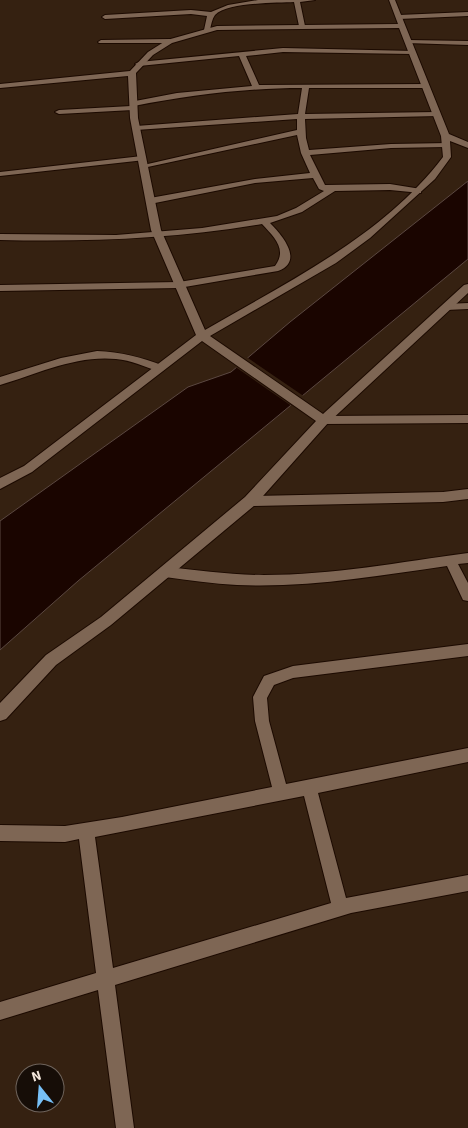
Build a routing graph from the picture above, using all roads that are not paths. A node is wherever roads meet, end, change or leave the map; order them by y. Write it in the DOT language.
graph roads {
  1 [pos="312,0"];
  2 [pos="392,0"];
  3 [pos="297,1"];
  4 [pos="238,2"];
  5 [pos="211,14"];
  6 [pos="468,14"];
  7 [pos="105,17"];
  8 [pos="400,22"];
  9 [pos="302,26"];
  10 [pos="207,30"];
  11 [pos="170,41"];
  12 [pos="101,42"];
  13 [pos="468,43"];
  14 [pos="410,47"];
  15 [pos="241,54"];
  16 [pos="139,64"];
  17 [pos="132,72"];
  18 [pos="0,86"];
  19 [pos="306,86"];
  20 [pos="426,86"];
  21 [pos="256,87"];
  22 [pos="134,106"];
  23 [pos="59,112"];
  24 [pos="436,114"];
  25 [pos="300,116"];
  26 [pos="136,128"];
  27 [pos="299,132"];
  28 [pos="446,141"];
  29 [pos="468,145"];
  30 [pos="305,153"];
  31 [pos="143,162"];
  32 [pos="0,174"];
  33 [pos="316,176"];
  34 [pos="333,189"];
  35 [pos="418,191"];
  36 [pos="150,201"];
  37 [pos="263,220"];
  38 [pos="158,236"];
  39 [pos="1,239"];
  40 [pos="179,285"];
  41 [pos="468,287"];
  42 [pos="0,288"];
  43 [pos="468,306"];
  44 [pos="446,308"];
  45 [pos="202,336"];
  46 [pos="160,368"];
  47 [pos="0,381"];
  48 [pos="468,419"];
  49 [pos="324,420"];
  50 [pos="0,484"];
  51 [pos="468,494"];
  52 [pos="250,501"];
  53 [pos="468,558"];
  54 [pos="450,560"];
  55 [pos="165,572"];
  56 [pos="468,596"];
  57 [pos="468,650"];
  58 [pos="0,714"];
  59 [pos="468,755"];
  60 [pos="309,787"];
  61 [pos="281,793"];
  62 [pos="86,830"];
  63 [pos="0,833"];
  64 [pos="468,884"];
  65 [pos="340,908"];
  66 [pos="106,979"];
  67 [pos="0,1011"];
  68 [pos="125,1128"];
  1 -- 3 [label="lane"];
  2 -- 8 [label="street"];
  3 -- 4 [label="lane"];
  3 -- 9 [label="lane"];
  4 -- 5 [label="lane"];
  5 -- 7 [label="lane"];
  5 -- 10 [label="lane"];
  6 -- 8 [label="lane"];
  8 -- 9 [label="street"];
  8 -- 14 [label="street"];
  9 -- 10 [label="street"];
  10 -- 11 [label="street"];
  11 -- 12 [label="lane"];
  11 -- 16 [label="street"];
  13 -- 14 [label="lane"];
  14 -- 15 [label="lane"];
  14 -- 20 [label="street"];
  15 -- 16 [label="lane"];
  15 -- 21 [label="lane"];
  16 -- 17 [label="street"];
  17 -- 18 [label="street"];
  17 -- 22 [label="street"];
  19 -- 20 [label="lane"];
  19 -- 21 [label="lane"];
  19 -- 25 [label="lane"];
  20 -- 24 [label="street"];
  21 -- 22 [label="lane"];
  22 -- 23 [label="lane"];
  22 -- 26 [label="street"];
  24 -- 25 [label="lane"];
  24 -- 28 [label="street"];
  25 -- 26 [label="lane"];
  25 -- 27 [label="lane"];
  26 -- 31 [label="street"];
  27 -- 30 [label="lane"];
  27 -- 31 [label="lane"];
  28 -- 29 [label="street"];
  28 -- 30 [label="lane"];
  28 -- 35 [label="street"];
  30 -- 33 [label="lane"];
  31 -- 32 [label="lane"];
  31 -- 36 [label="street"];
  33 -- 34 [label="lane"];
  33 -- 36 [label="lane"];
  34 -- 35 [label="lane"];
  34 -- 37 [label="lane"];
  35 -- 45 [label="street"];
  36 -- 38 [label="street"];
  37 -- 38 [label="lane"];
  37 -- 40 [label="lane"];
  38 -- 39 [label="lane"];
  38 -- 40 [label="street"];
  40 -- 42 [label="lane"];
  40 -- 45 [label="street"];
  41 -- 44 [label="street"];
  43 -- 44 [label="lane"];
  44 -- 49 [label="street"];
  45 -- 46 [label="street"];
  45 -- 49 [label="street"];
  46 -- 47 [label="lane"];
  46 -- 50 [label="street"];
  48 -- 49 [label="lane"];
  49 -- 52 [label="street"];
  51 -- 52 [label="lane"];
  52 -- 55 [label="street"];
  53 -- 54 [label="lane"];
  54 -- 55 [label="lane"];
  54 -- 56 [label="lane"];
  55 -- 58 [label="street"];
  57 -- 61 [label="lane"];
  59 -- 60 [label="lane"];
  60 -- 61 [label="lane"];
  60 -- 65 [label="lane"];
  61 -- 62 [label="lane"];
  62 -- 63 [label="lane"];
  62 -- 66 [label="lane"];
  64 -- 65 [label="lane"];
  65 -- 66 [label="lane"];
  66 -- 67 [label="lane"];
  66 -- 68 [label="lane"];
}
